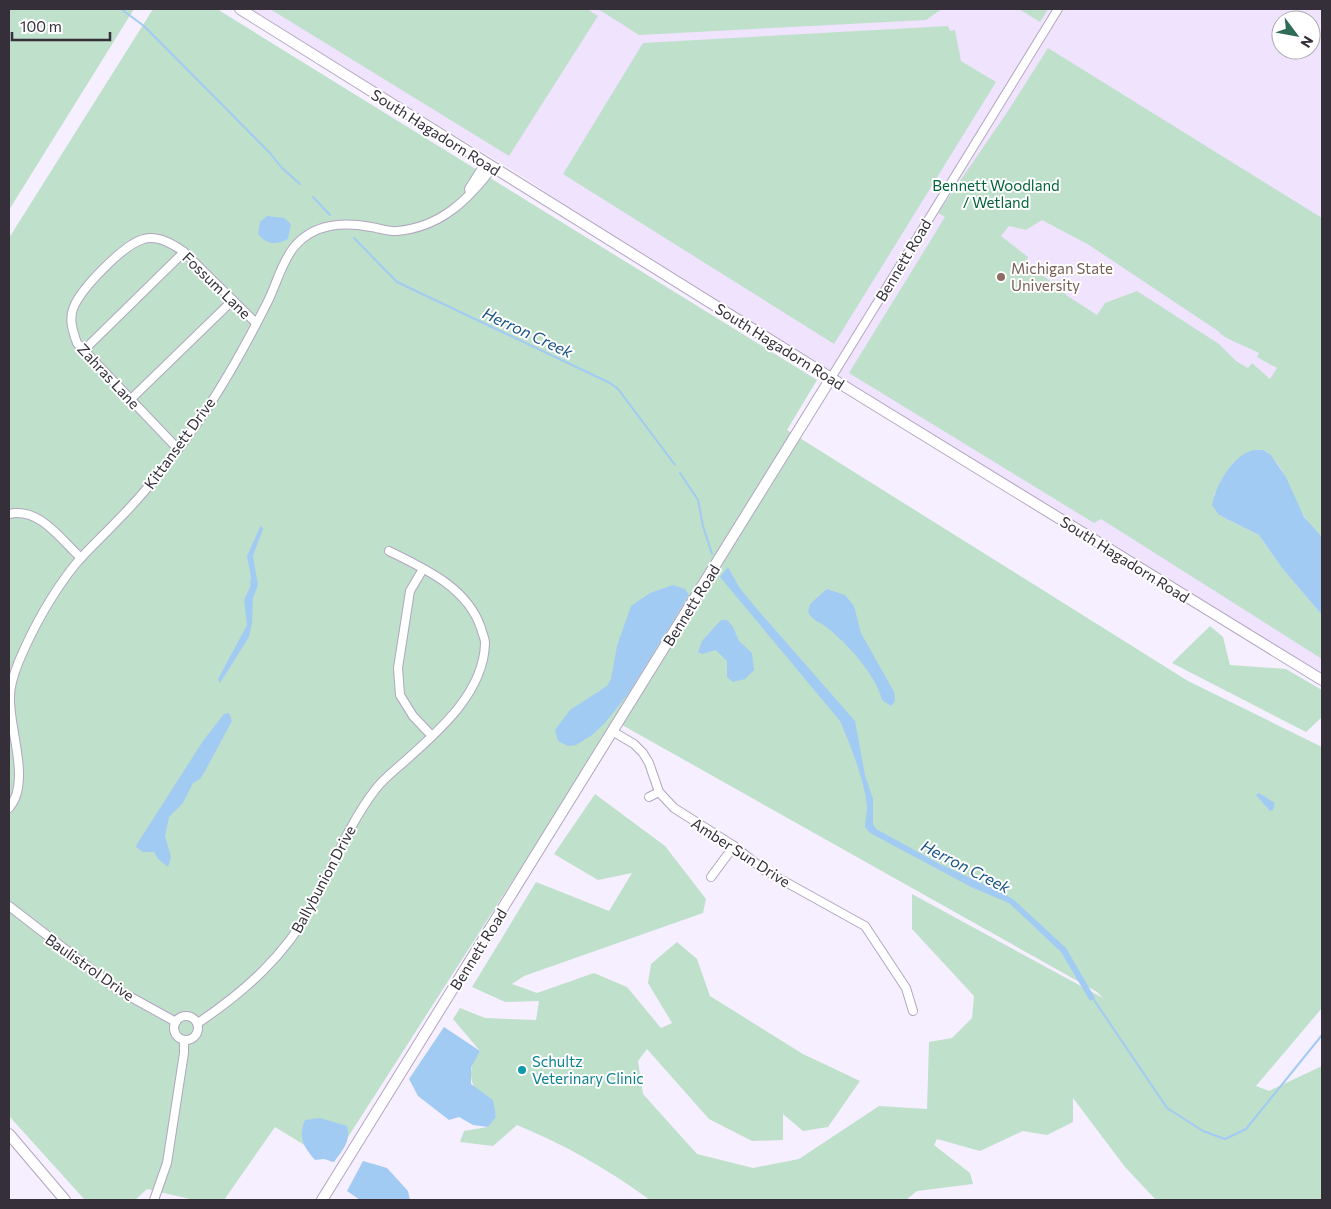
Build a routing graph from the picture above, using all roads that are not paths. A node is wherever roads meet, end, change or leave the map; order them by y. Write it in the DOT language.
graph roads {
  1 [pos="240,9"];
  2 [pos="1058,9"];
  3 [pos="489,165"];
  4 [pos="184,252"];
  5 [pos="81,293"];
  6 [pos="233,300"];
  7 [pos="256,322"];
  8 [pos="83,351"];
  9 [pos="831,378"];
  10 [pos="130,400"];
  11 [pos="178,449"];
  12 [pos="9,514"];
  13 [pos="389,551"];
  14 [pos="81,558"];
  15 [pos="423,569"];
  16 [pos="1322,680"];
  17 [pos="612,731"];
  18 [pos="432,736"];
  19 [pos="659,792"];
  20 [pos="649,797"];
  21 [pos="9,808"];
  22 [pos="734,846"];
  23 [pos="711,877"];
  24 [pos="9,906"];
  25 [pos="913,1011"];
  26 [pos="176,1022"];
  27 [pos="198,1023"];
  28 [pos="184,1041"];
  29 [pos="9,1134"];
  30 [pos="65,1200"];
  31 [pos="154,1200"];
  32 [pos="322,1200"];
  1 -- 3 [label="street, South Hagadorn Road"];
  2 -- 9 [label="street, Bennett Road"];
  3 -- 7 [label="street, Kittansett Drive"];
  3 -- 9 [label="street, South Hagadorn Road"];
  4 -- 5 [label="street, Fossum Lane"];
  4 -- 6 [label="street, Fossum Lane"];
  4 -- 8 [label="street"];
  5 -- 8 [label="street, Zahras Lane"];
  6 -- 7 [label="street, Fossum Lane"];
  6 -- 10 [label="street"];
  7 -- 11 [label="street, Kittansett Drive"];
  8 -- 10 [label="street, Zahras Lane"];
  9 -- 16 [label="street, South Hagadorn Road"];
  9 -- 17 [label="street, Bennett Road"];
  10 -- 11 [label="street, Zahras Lane"];
  11 -- 14 [label="street, Kittansett Drive"];
  12 -- 14 [label="street"];
  13 -- 15 [label="street, Ballybunion Drive"];
  14 -- 21 [label="street, Kittansett Drive"];
  15 -- 18 [label="street"];
  15 -- 18 [label="street, Ballybunion Drive"];
  17 -- 19 [label="street, Amber Sun Drive"];
  17 -- 32 [label="street, Bennett Road"];
  18 -- 27 [label="street, Ballybunion Drive"];
  19 -- 20 [label="street"];
  19 -- 22 [label="street, Amber Sun Drive"];
  22 -- 23 [label="street"];
  22 -- 25 [label="street, Amber Sun Drive"];
  24 -- 26 [label="street, Baulistrol Drive"];
  26 -- 27 [label="street"];
  26 -- 28 [label="street"];
  27 -- 28 [label="street"];
  28 -- 31 [label="street"];
  29 -- 30 [label="street"];
}
